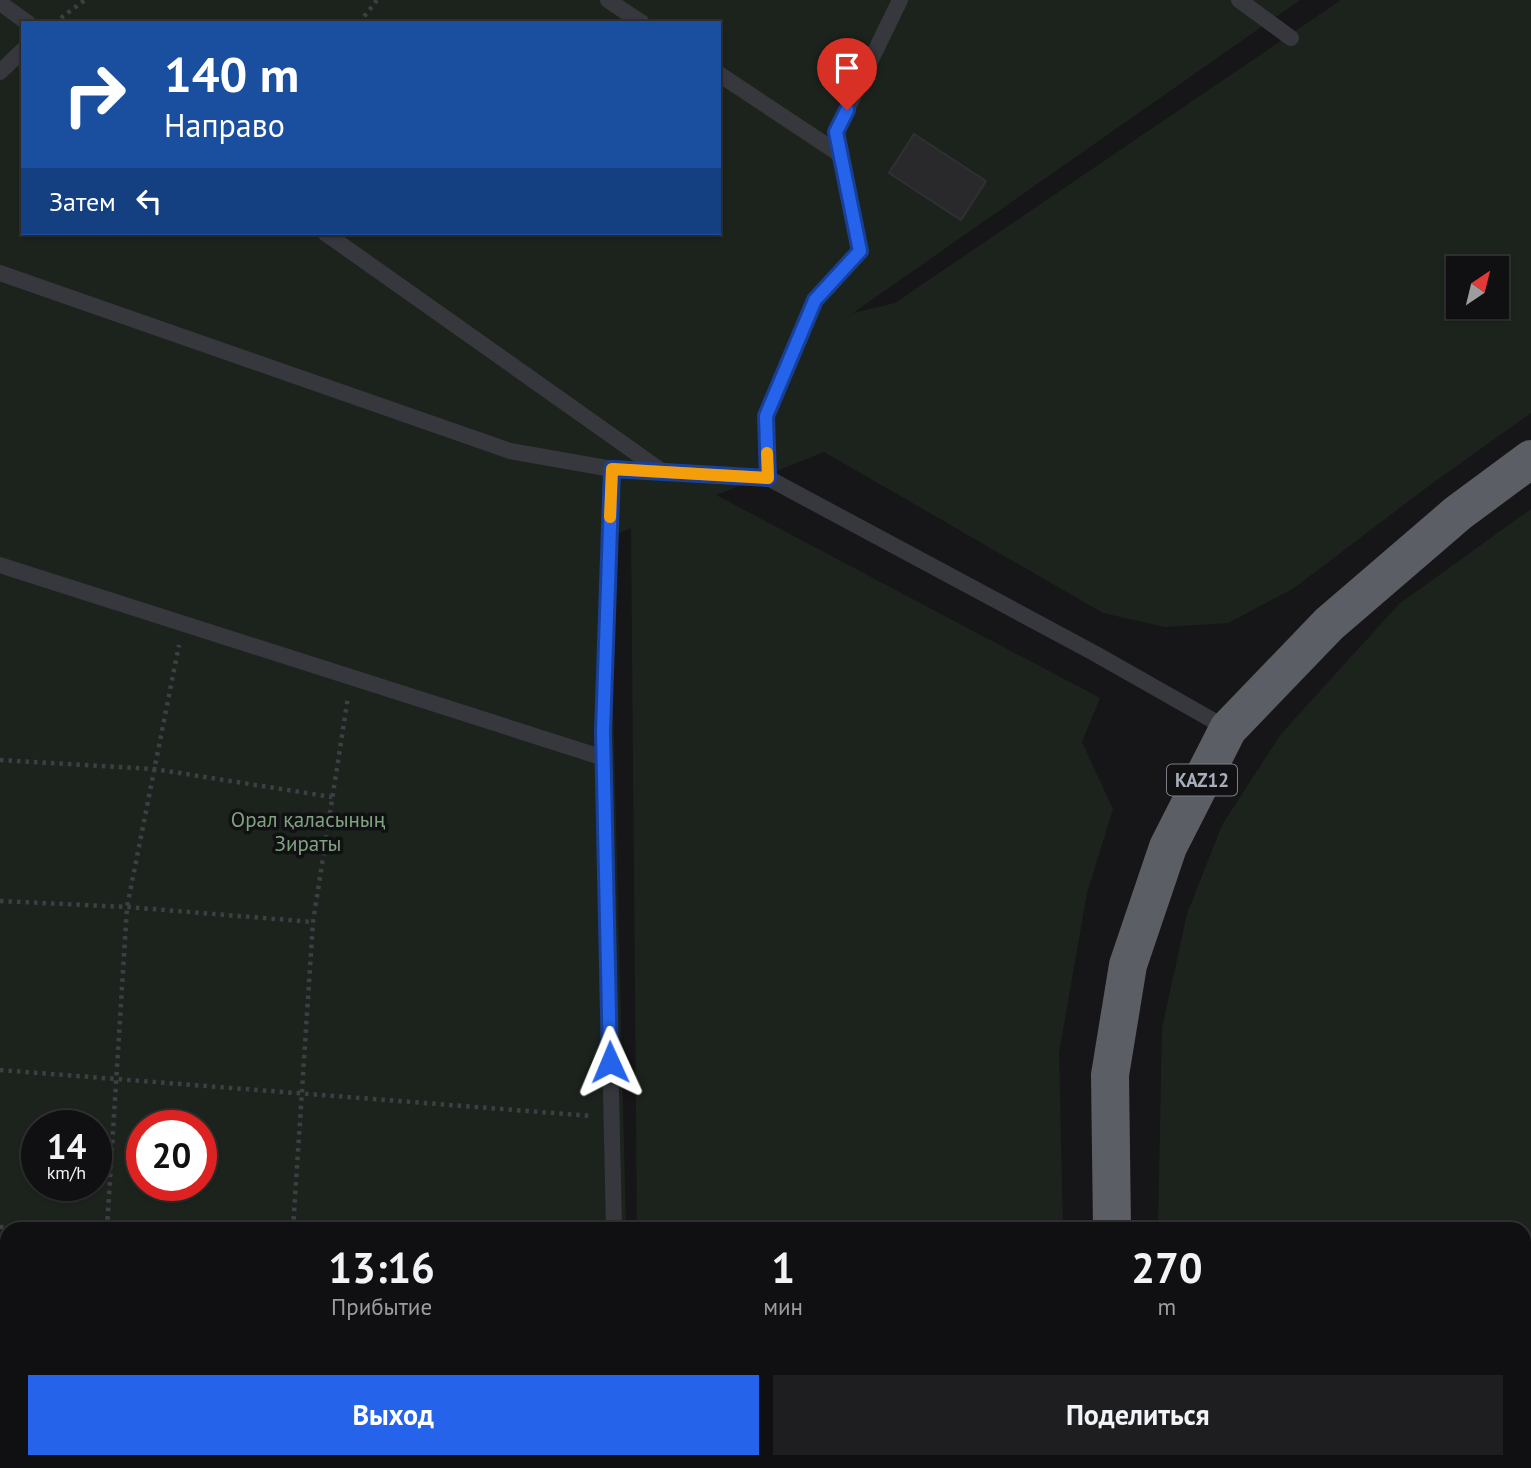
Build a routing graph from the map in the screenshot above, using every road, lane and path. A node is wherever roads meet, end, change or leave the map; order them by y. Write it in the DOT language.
graph roads {
  1 [pos="85,0"];
  2 [pos="377,0"];
  3 [pos="608,0"];
  4 [pos="900,0"];
  5 [pos="1239,0"];
  6 [pos="0,3"];
  7 [pos="25,21"];
  8 [pos="57,21"];
  9 [pos="361,21"];
  10 [pos="639,21"];
  11 [pos="1291,38"];
  12 [pos="21,52"];
  13 [pos="0,72"];
  14 [pos="721,75"];
  15 [pos="841,155"];
  16 [pos="328,235"];
  17 [pos="0,273"];
  18 [pos="1531,459"];
  19 [pos="612,469"];
  20 [pos="663,472"];
  21 [pos="768,478"];
  22 [pos="0,565"];
  23 [pos="183,624"];
  24 [pos="351,678"];
  25 [pos="1228,729"];
  26 [pos="604,758"];
  27 [pos="0,760"];
  28 [pos="154,769"];
  29 [pos="332,797"];
  30 [pos="0,901"];
  31 [pos="127,907"];
  32 [pos="313,922"];
  33 [pos="0,1070"];
  34 [pos="116,1079"];
  35 [pos="302,1093"];
  36 [pos="611,1117"];
  37 [pos="107,1222"];
  38 [pos="293,1222"];
  39 [pos="614,1222"];
  40 [pos="1112,1222"];
  1 -- 8 [label="path"];
  2 -- 9 [label="path"];
  3 -- 10 [label="lane"];
  4 -- 15 [label="lane"];
  5 -- 11 [label="lane"];
  6 -- 7 [label="lane"];
  12 -- 13 [label="lane"];
  14 -- 15 [label="lane"];
  15 -- 21 [label="lane"];
  16 -- 20 [label="lane"];
  17 -- 19 [label="lane"];
  18 -- 25 [label="highway, KAZ12"];
  19 -- 20 [label="lane"];
  19 -- 26 [label="lane"];
  20 -- 21 [label="lane"];
  21 -- 25 [label="lane"];
  22 -- 23 [label="lane"];
  23 -- 24 [label="lane"];
  23 -- 28 [label="path"];
  24 -- 26 [label="lane"];
  24 -- 29 [label="path"];
  25 -- 40 [label="highway, KAZ12"];
  26 -- 36 [label="lane"];
  27 -- 28 [label="path"];
  28 -- 29 [label="path"];
  28 -- 31 [label="path"];
  29 -- 32 [label="path"];
  30 -- 31 [label="path"];
  31 -- 32 [label="path"];
  31 -- 34 [label="path"];
  32 -- 35 [label="path"];
  33 -- 34 [label="path"];
  34 -- 35 [label="path"];
  34 -- 37 [label="path"];
  35 -- 36 [label="path"];
  35 -- 38 [label="path"];
  36 -- 39 [label="lane"];
}
